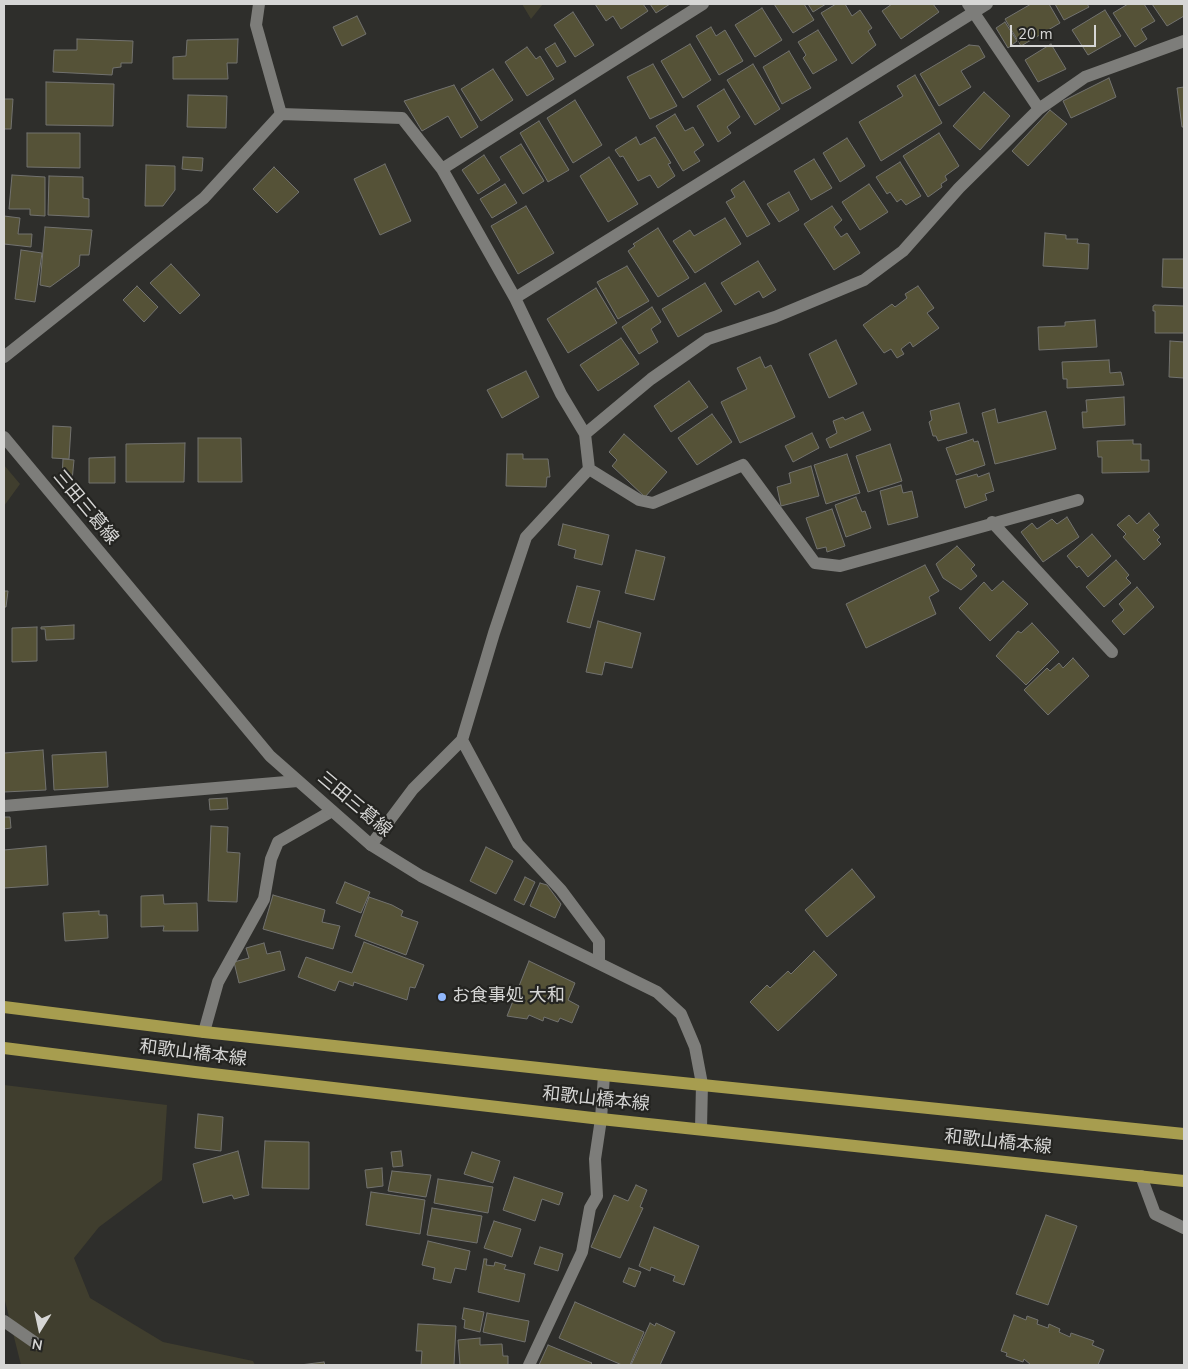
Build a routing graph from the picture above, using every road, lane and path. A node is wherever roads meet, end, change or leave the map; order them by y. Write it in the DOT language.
graph roads {
  1 [pos="259,4"];
  2 [pos="703,4"];
  3 [pos="987,4"];
  4 [pos="971,8"];
  5 [pos="1184,41"];
  6 [pos="1039,109"];
  7 [pos="281,114"];
  8 [pos="442,169"];
  9 [pos="515,298"];
  10 [pos="4,357"];
  11 [pos="585,434"];
  12 [pos="4,437"];
  13 [pos="589,469"];
  14 [pos="1078,500"];
  15 [pos="992,522"];
  16 [pos="1112,652"];
  17 [pos="462,740"];
  18 [pos="298,781"];
  19 [pos="4,806"];
  20 [pos="332,812"];
  21 [pos="371,845"];
  22 [pos="599,962"];
  23 [pos="4,1007"];
  24 [pos="204,1032"];
  25 [pos="4,1048"];
  26 [pos="604,1075"];
  27 [pos="702,1084"];
  28 [pos="601,1119"];
  29 [pos="700,1128"];
  30 [pos="1184,1134"];
  31 [pos="1141,1176"];
  32 [pos="1184,1181"];
  33 [pos="1184,1228"];
  34 [pos="4,1321"];
  35 [pos="37,1344"];
  36 [pos="529,1365"];
  1 -- 7 [label="street"];
  2 -- 8 [label="street"];
  3 -- 4 [label="street"];
  4 -- 6 [label="street"];
  4 -- 9 [label="street"];
  5 -- 6 [label="street"];
  6 -- 11 [label="street"];
  7 -- 8 [label="street"];
  7 -- 10 [label="street"];
  8 -- 9 [label="street"];
  9 -- 11 [label="street"];
  11 -- 13 [label="street"];
  12 -- 18 [label="street, 三田三葛線"];
  13 -- 15 [label="street"];
  13 -- 17 [label="street"];
  14 -- 15 [label="street"];
  15 -- 16 [label="street"];
  17 -- 21 [label="street"];
  17 -- 22 [label="street"];
  18 -- 19 [label="street"];
  18 -- 20 [label="street, 三田三葛線"];
  20 -- 21 [label="street, 三田三葛線"];
  20 -- 24 [label="street"];
  21 -- 22 [label="street, 三田三葛線"];
  22 -- 27 [label="street, 三田三葛線"];
  23 -- 24 [label="main road, 和歌山橋本線"];
  24 -- 26 [label="main road, 和歌山橋本線"];
  25 -- 28 [label="main road, 和歌山橋本線"];
  26 -- 27 [label="main road, 和歌山橋本線"];
  26 -- 28 [label="street"];
  27 -- 29 [label="street, 三田三葛線"];
  27 -- 30 [label="main road, 和歌山橋本線"];
  28 -- 29 [label="main road, 和歌山橋本線"];
  28 -- 36 [label="street"];
  29 -- 31 [label="main road, 和歌山橋本線"];
  31 -- 32 [label="main road, 和歌山橋本線"];
  31 -- 33 [label="street"];
  34 -- 35 [label="street"];
}
